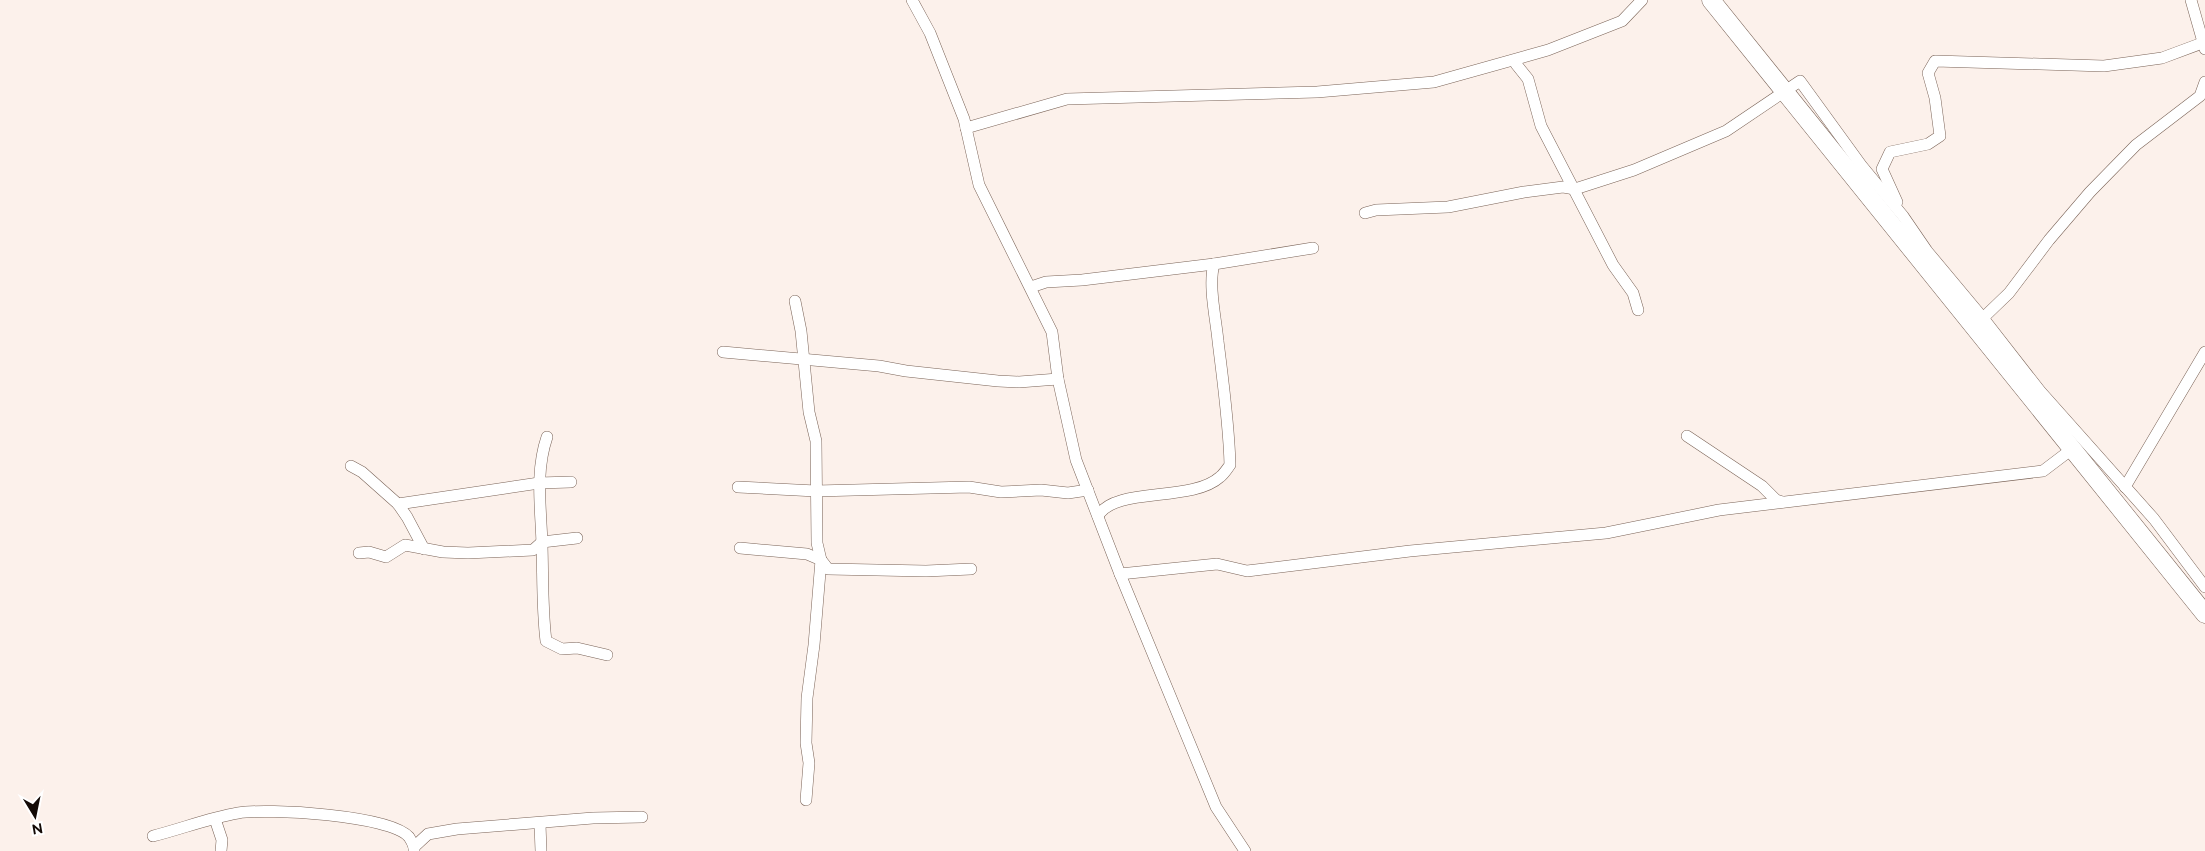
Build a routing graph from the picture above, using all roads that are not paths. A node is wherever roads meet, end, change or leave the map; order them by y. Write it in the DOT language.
graph roads {
  1 [pos="912,0"];
  2 [pos="1642,0"];
  3 [pos="1711,0"];
  4 [pos="2191,0"];
  5 [pos="2205,45"];
  6 [pos="1516,64"];
  7 [pos="2205,82"];
  8 [pos="1784,91"];
  9 [pos="2200,96"];
  10 [pos="2205,108"];
  11 [pos="966,128"];
  12 [pos="1575,189"];
  13 [pos="1365,213"];
  14 [pos="1903,216"];
  15 [pos="1313,248"];
  16 [pos="1214,264"];
  17 [pos="1031,287"];
  18 [pos="795,301"];
  19 [pos="1638,310"];
  20 [pos="1983,318"];
  21 [pos="723,352"];
  22 [pos="2205,352"];
  23 [pos="804,360"];
  24 [pos="1058,379"];
  25 [pos="1687,436"];
  26 [pos="547,437"];
  27 [pos="2072,450"];
  28 [pos="351,466"];
  29 [pos="572,482"];
  30 [pos="539,484"];
  31 [pos="738,487"];
  32 [pos="2125,487"];
  33 [pos="1088,490"];
  34 [pos="816,491"];
  35 [pos="1782,502"];
  36 [pos="398,504"];
  37 [pos="1098,516"];
  38 [pos="577,538"];
  39 [pos="542,542"];
  40 [pos="740,548"];
  41 [pos="424,549"];
  42 [pos="359,553"];
  43 [pos="821,560"];
  44 [pos="971,569"];
  45 [pos="1120,574"];
  46 [pos="2205,587"];
  47 [pos="2205,614"];
  48 [pos="607,655"];
  49 [pos="806,800"];
  50 [pos="642,818"];
  51 [pos="215,819"];
  52 [pos="540,824"];
  53 [pos="153,836"];
  54 [pos="414,849"];
  55 [pos="221,851"];
  56 [pos="540,851"];
  57 [pos="1245,851"];
  1 -- 11 [label="street"];
  2 -- 11 [label="street"];
  3 -- 8 [label="highway"];
  4 -- 5 [label="street"];
  5 -- 14 [label="street"];
  6 -- 12 [label="street"];
  7 -- 9 [label="street"];
  8 -- 12 [label="street"];
  8 -- 14 [label="street"];
  8 -- 27 [label="highway"];
  9 -- 10 [label="street"];
  9 -- 20 [label="street"];
  11 -- 17 [label="street"];
  12 -- 13 [label="street"];
  12 -- 19 [label="street"];
  14 -- 20 [label="street"];
  15 -- 16 [label="street"];
  16 -- 17 [label="street"];
  16 -- 37 [label="street"];
  17 -- 24 [label="street"];
  18 -- 23 [label="street"];
  20 -- 32 [label="street"];
  21 -- 23 [label="street"];
  22 -- 32 [label="street"];
  23 -- 24 [label="street"];
  23 -- 34 [label="street"];
  24 -- 33 [label="street"];
  25 -- 35 [label="street"];
  26 -- 30 [label="street"];
  27 -- 35 [label="street"];
  27 -- 47 [label="highway"];
  28 -- 36 [label="street"];
  29 -- 30 [label="street"];
  30 -- 36 [label="street"];
  30 -- 39 [label="street"];
  31 -- 34 [label="street"];
  32 -- 46 [label="street"];
  33 -- 34 [label="street"];
  33 -- 37 [label="street"];
  34 -- 43 [label="street"];
  35 -- 45 [label="street"];
  36 -- 41 [label="street"];
  37 -- 45 [label="street"];
  38 -- 39 [label="street"];
  39 -- 41 [label="street"];
  39 -- 48 [label="street"];
  40 -- 43 [label="street"];
  41 -- 42 [label="street"];
  43 -- 44 [label="street"];
  43 -- 49 [label="street"];
  45 -- 57 [label="street"];
  50 -- 52 [label="street"];
  51 -- 53 [label="street"];
  51 -- 54 [label="street"];
  51 -- 55 [label="street"];
  52 -- 54 [label="street"];
  52 -- 56 [label="street"];
}
